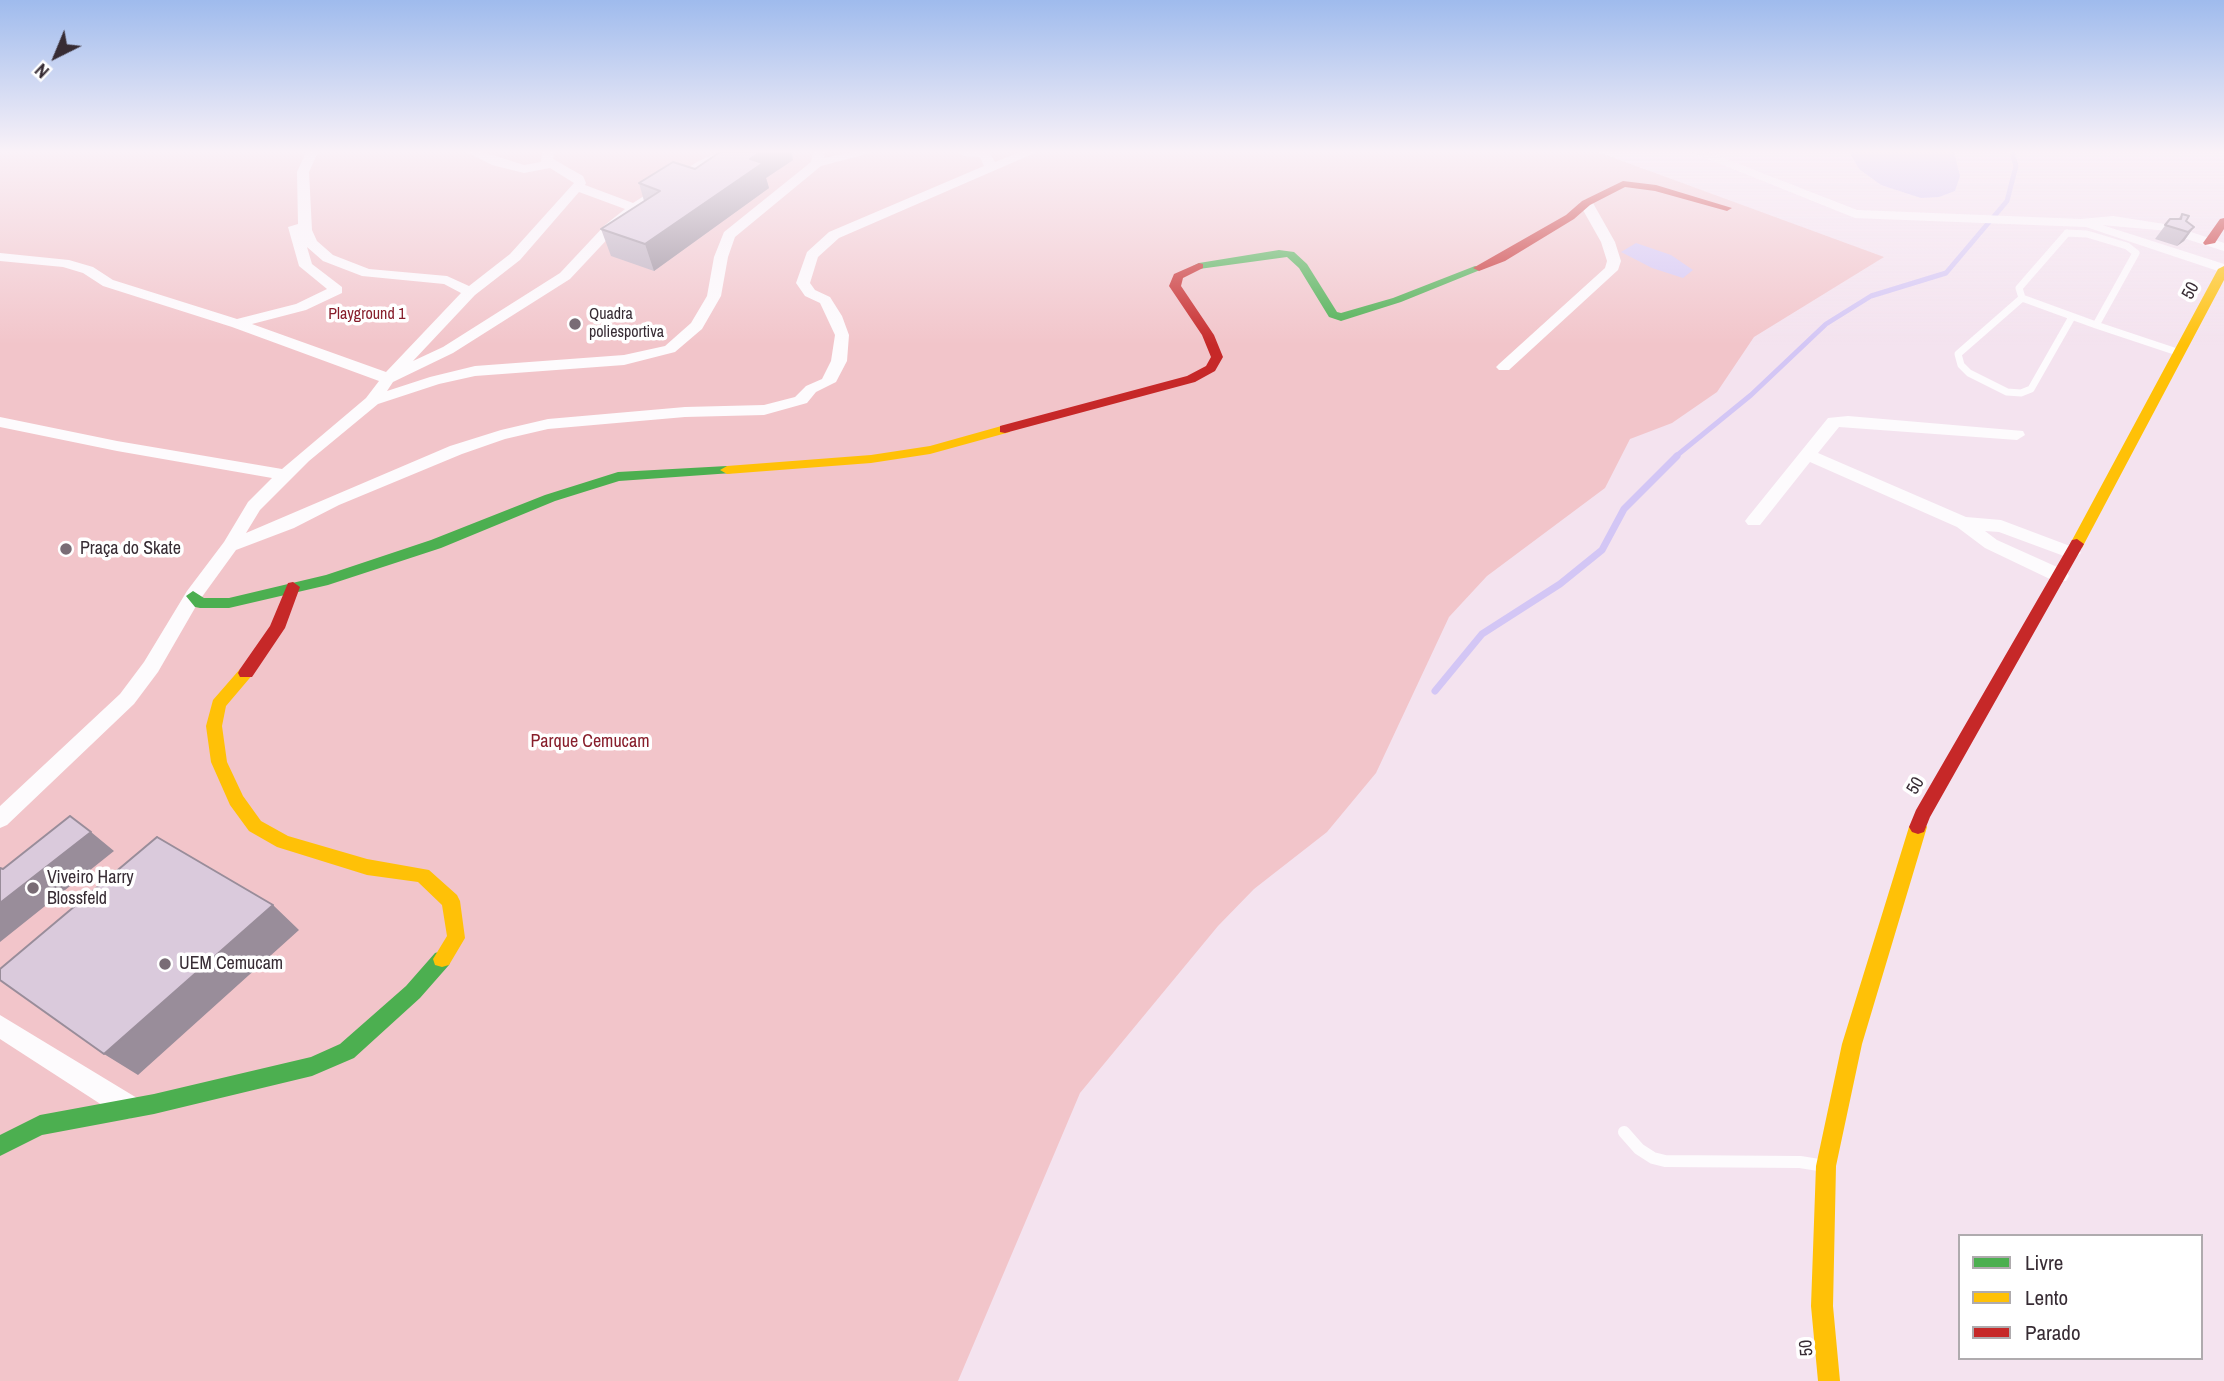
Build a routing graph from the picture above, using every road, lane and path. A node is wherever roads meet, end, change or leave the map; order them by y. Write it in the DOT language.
graph roads {
  1 [pos="294,216"];
  2 [pos="305,216"];
  3 [pos="550,216"];
  4 [pos="624,216"];
  5 [pos="750,216"];
  6 [pos="877,216"];
  7 [pos="1571,216"];
  8 [pos="1594,216"];
  9 [pos="1896,216"];
  10 [pos="2224,221"];
  11 [pos="2081,223"];
  12 [pos="2164,228"];
  13 [pos="2203,240"];
  14 [pos="2184,256"];
  15 [pos="0,257"];
  16 [pos="2224,269"];
  17 [pos="470,292"];
  18 [pos="2022,298"];
  19 [pos="2072,317"];
  20 [pos="237,324"];
  21 [pos="2096,325"];
  22 [pos="2180,353"];
  23 [pos="1504,367"];
  24 [pos="388,379"];
  25 [pos="372,401"];
  26 [pos="0,422"];
  27 [pos="2017,435"];
  28 [pos="1806,454"];
  29 [pos="287,475"];
  30 [pos="1754,521"];
  31 [pos="1963,523"];
  32 [pos="230,546"];
  33 [pos="2072,553"];
  34 [pos="2060,576"];
  35 [pos="293,587"];
  36 [pos="192,596"];
  37 [pos="0,819"];
  38 [pos="0,1026"];
  39 [pos="128,1107"];
  40 [pos="1624,1132"];
  41 [pos="0,1146"];
  42 [pos="1826,1166"];
  43 [pos="1829,1381"];
  1 -- 20 [label="street"];
  2 -- 17 [label="street"];
  3 -- 17 [label="street"];
  4 -- 24 [label="street"];
  5 -- 25 [label="street"];
  6 -- 32 [label="street"];
  7 -- 35 [label="street"];
  8 -- 23 [label="street"];
  9 -- 11 [label="street"];
  10 -- 13 [label="street"];
  11 -- 12 [label="street"];
  11 -- 14 [label="street"];
  13 -- 14 [label="street"];
  14 -- 16 [label="street"];
  15 -- 20 [label="street"];
  16 -- 22 [label="street, 50"];
  17 -- 24 [label="street"];
  18 -- 19 [label="lane"];
  18 -- 19 [label="lane"];
  18 -- 21 [label="lane"];
  19 -- 21 [label="lane"];
  20 -- 24 [label="street"];
  21 -- 22 [label="lane"];
  22 -- 33 [label="street, 50"];
  24 -- 25 [label="street"];
  25 -- 29 [label="street"];
  26 -- 29 [label="street"];
  27 -- 28 [label="street"];
  28 -- 30 [label="street"];
  28 -- 31 [label="street"];
  29 -- 32 [label="street"];
  31 -- 33 [label="street"];
  31 -- 34 [label="street"];
  32 -- 36 [label="street"];
  33 -- 34 [label="street, 50"];
  34 -- 42 [label="street, 50"];
  35 -- 36 [label="street"];
  35 -- 39 [label="street"];
  36 -- 37 [label="street"];
  38 -- 39 [label="street"];
  39 -- 41 [label="street"];
  40 -- 42 [label="lane"];
  42 -- 43 [label="street, 50"];
}
